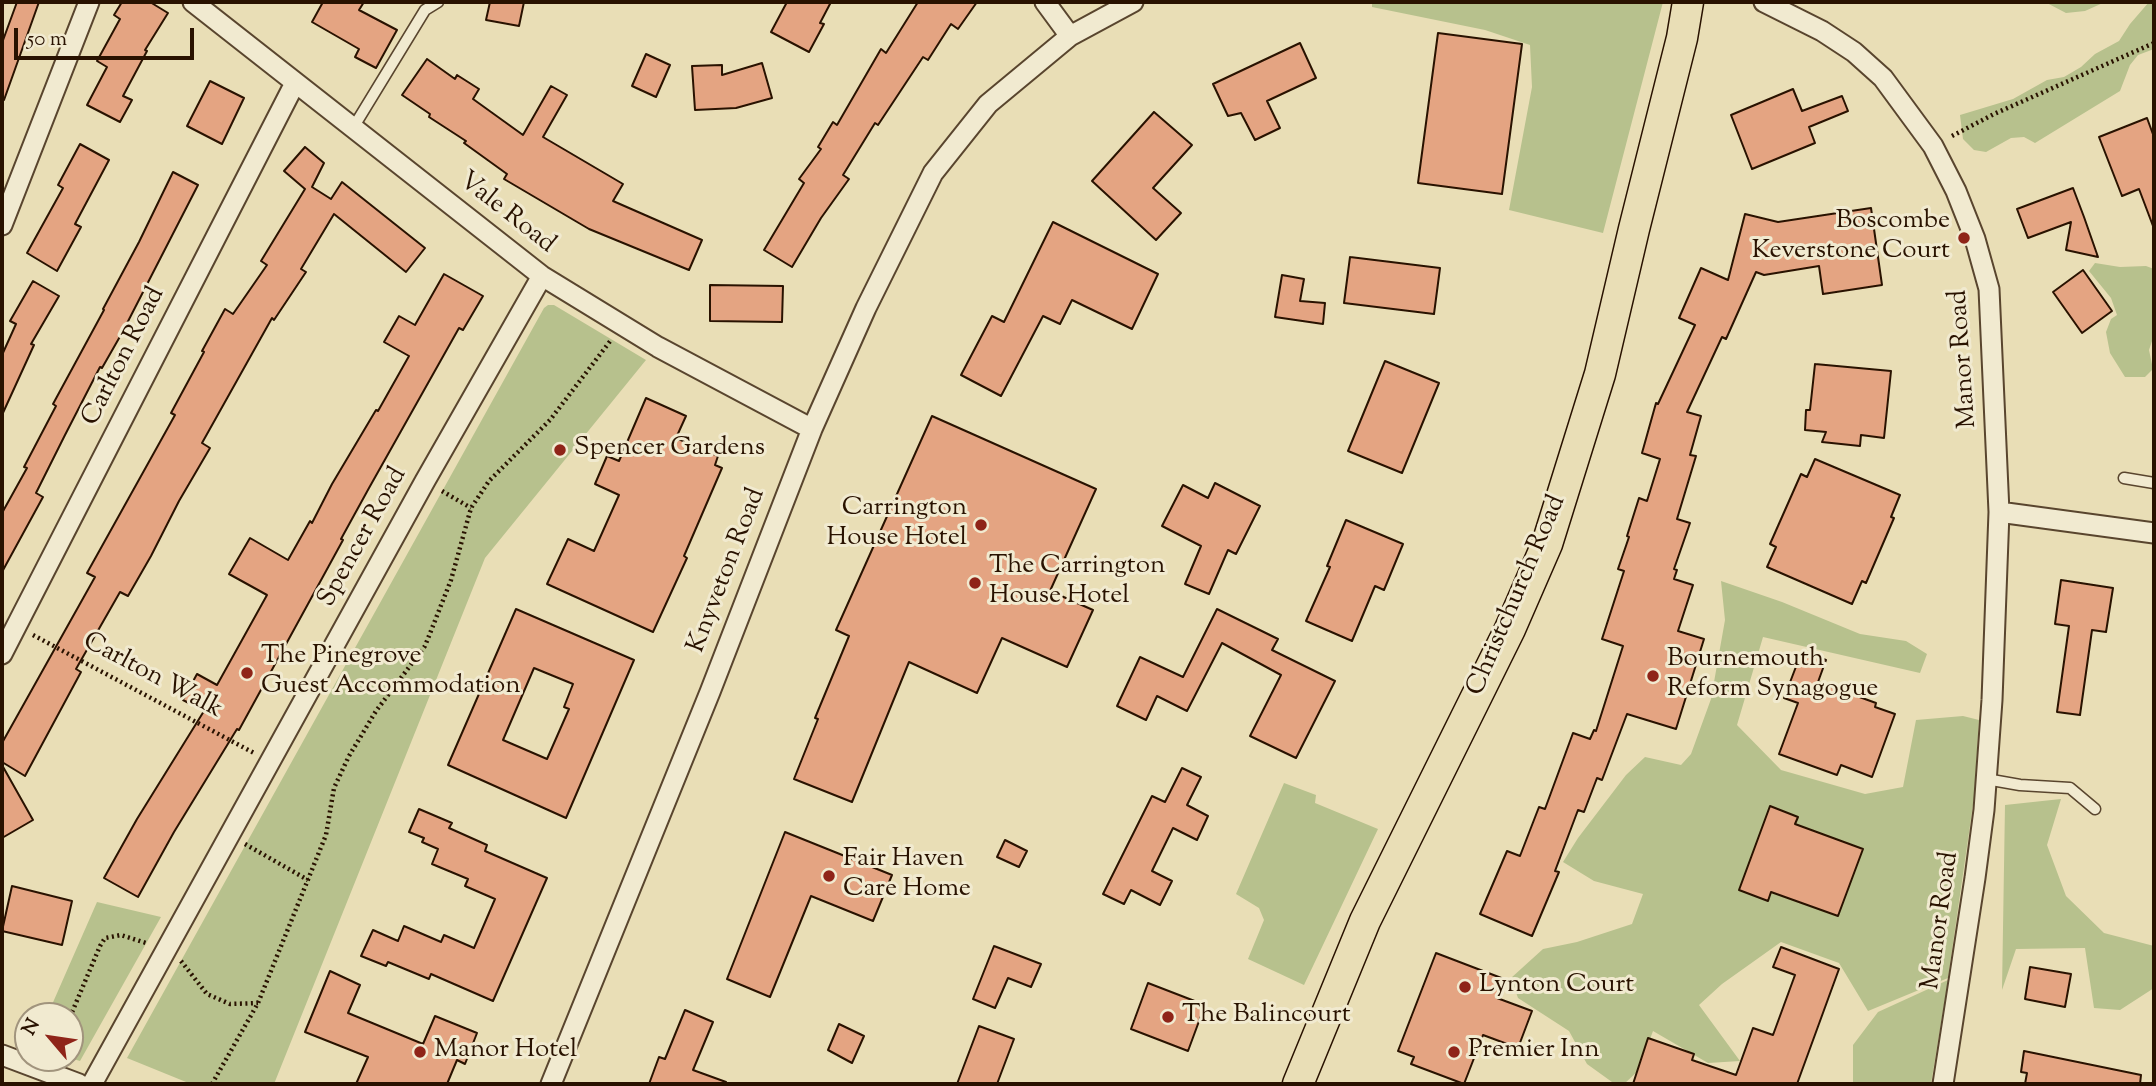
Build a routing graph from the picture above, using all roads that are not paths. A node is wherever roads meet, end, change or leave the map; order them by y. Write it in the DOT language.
graph roads {
  1 [pos="89,2"];
  2 [pos="193,2"];
  3 [pos="439,2"];
  4 [pos="1045,2"];
  5 [pos="1133,2"];
  6 [pos="1688,2"];
  7 [pos="1764,2"];
  8 [pos="1070,36"];
  9 [pos="295,83"];
  10 [pos="353,128"];
  11 [pos="2,225"];
  12 [pos="542,276"];
  13 [pos="812,429"];
  14 [pos="2124,478"];
  15 [pos="2154,483"];
  16 [pos="1999,512"];
  17 [pos="2154,533"];
  18 [pos="2,654"];
  19 [pos="1986,779"];
  20 [pos="2095,809"];
  21 [pos="2,1055"];
  22 [pos="45,1078"];
  23 [pos="79,1084"];
  24 [pos="92,1084"];
  25 [pos="551,1084"];
  26 [pos="1298,1084"];
  27 [pos="1943,1084"];
  1 -- 11 [label="street"];
  2 -- 9 [label="street, Vale Road"];
  3 -- 10 [label="lane"];
  4 -- 8 [label="street"];
  5 -- 8 [label="street, Knyveton Road"];
  6 -- 26 [label="main road, Christchurch Road"];
  7 -- 16 [label="street, Manor Road"];
  8 -- 13 [label="street, Knyveton Road"];
  9 -- 10 [label="street, Vale Road"];
  9 -- 18 [label="street, Carlton Road"];
  10 -- 12 [label="street, Vale Road"];
  12 -- 13 [label="street, Vale Road"];
  12 -- 24 [label="street, Spencer Road"];
  13 -- 25 [label="street, Knyveton Road"];
  14 -- 15 [label="lane"];
  16 -- 17 [label="street"];
  16 -- 19 [label="street, Manor Road"];
  19 -- 20 [label="lane"];
  19 -- 27 [label="street, Manor Road"];
  21 -- 22 [label="street"];
  22 -- 23 [label="street"];
}
